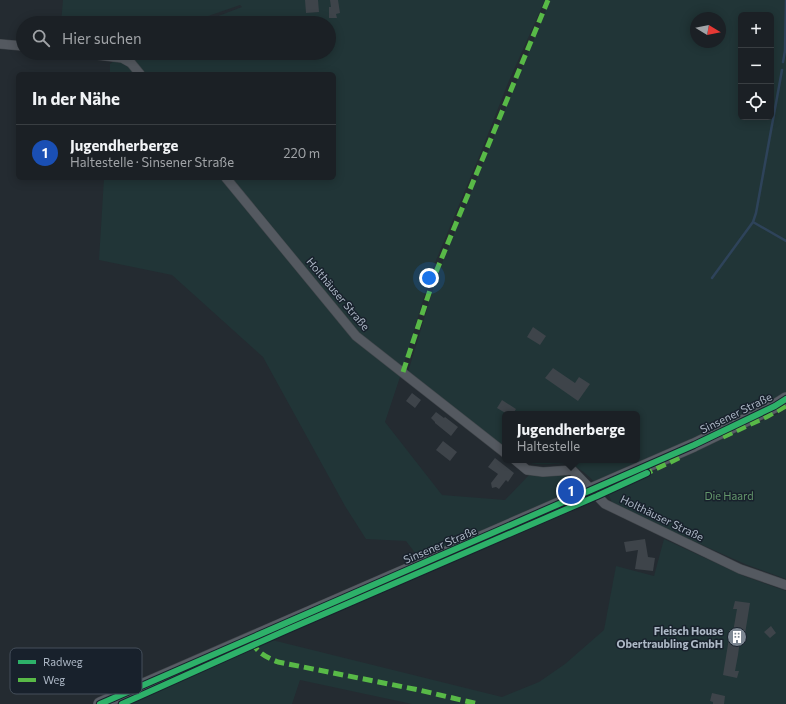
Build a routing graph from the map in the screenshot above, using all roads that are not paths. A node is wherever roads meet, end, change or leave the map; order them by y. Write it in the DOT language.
graph roads {
  1 [pos="0,44"];
  2 [pos="16,45"];
  3 [pos="125,60"];
  4 [pos="138,72"];
  5 [pos="228,180"];
  6 [pos="786,399"];
  7 [pos="502,450"];
  8 [pos="519,463"];
  9 [pos="591,490"];
  10 [pos="786,585"];
  11 [pos="142,686"];
  12 [pos="123,694"];
  13 [pos="100,704"];
  1 -- 2 [label="street"];
  3 -- 4 [label="street"];
  5 -- 7 [label="street, Holthäuser Straße"];
  6 -- 9 [label="main road, Sinsener Straße"];
  8 -- 9 [label="street, Holthäuser Straße"];
  9 -- 10 [label="street, Holthäuser Straße"];
  9 -- 11 [label="main road, Sinsener Straße"];
  12 -- 13 [label="main road, Sinsener Straße"];
}
